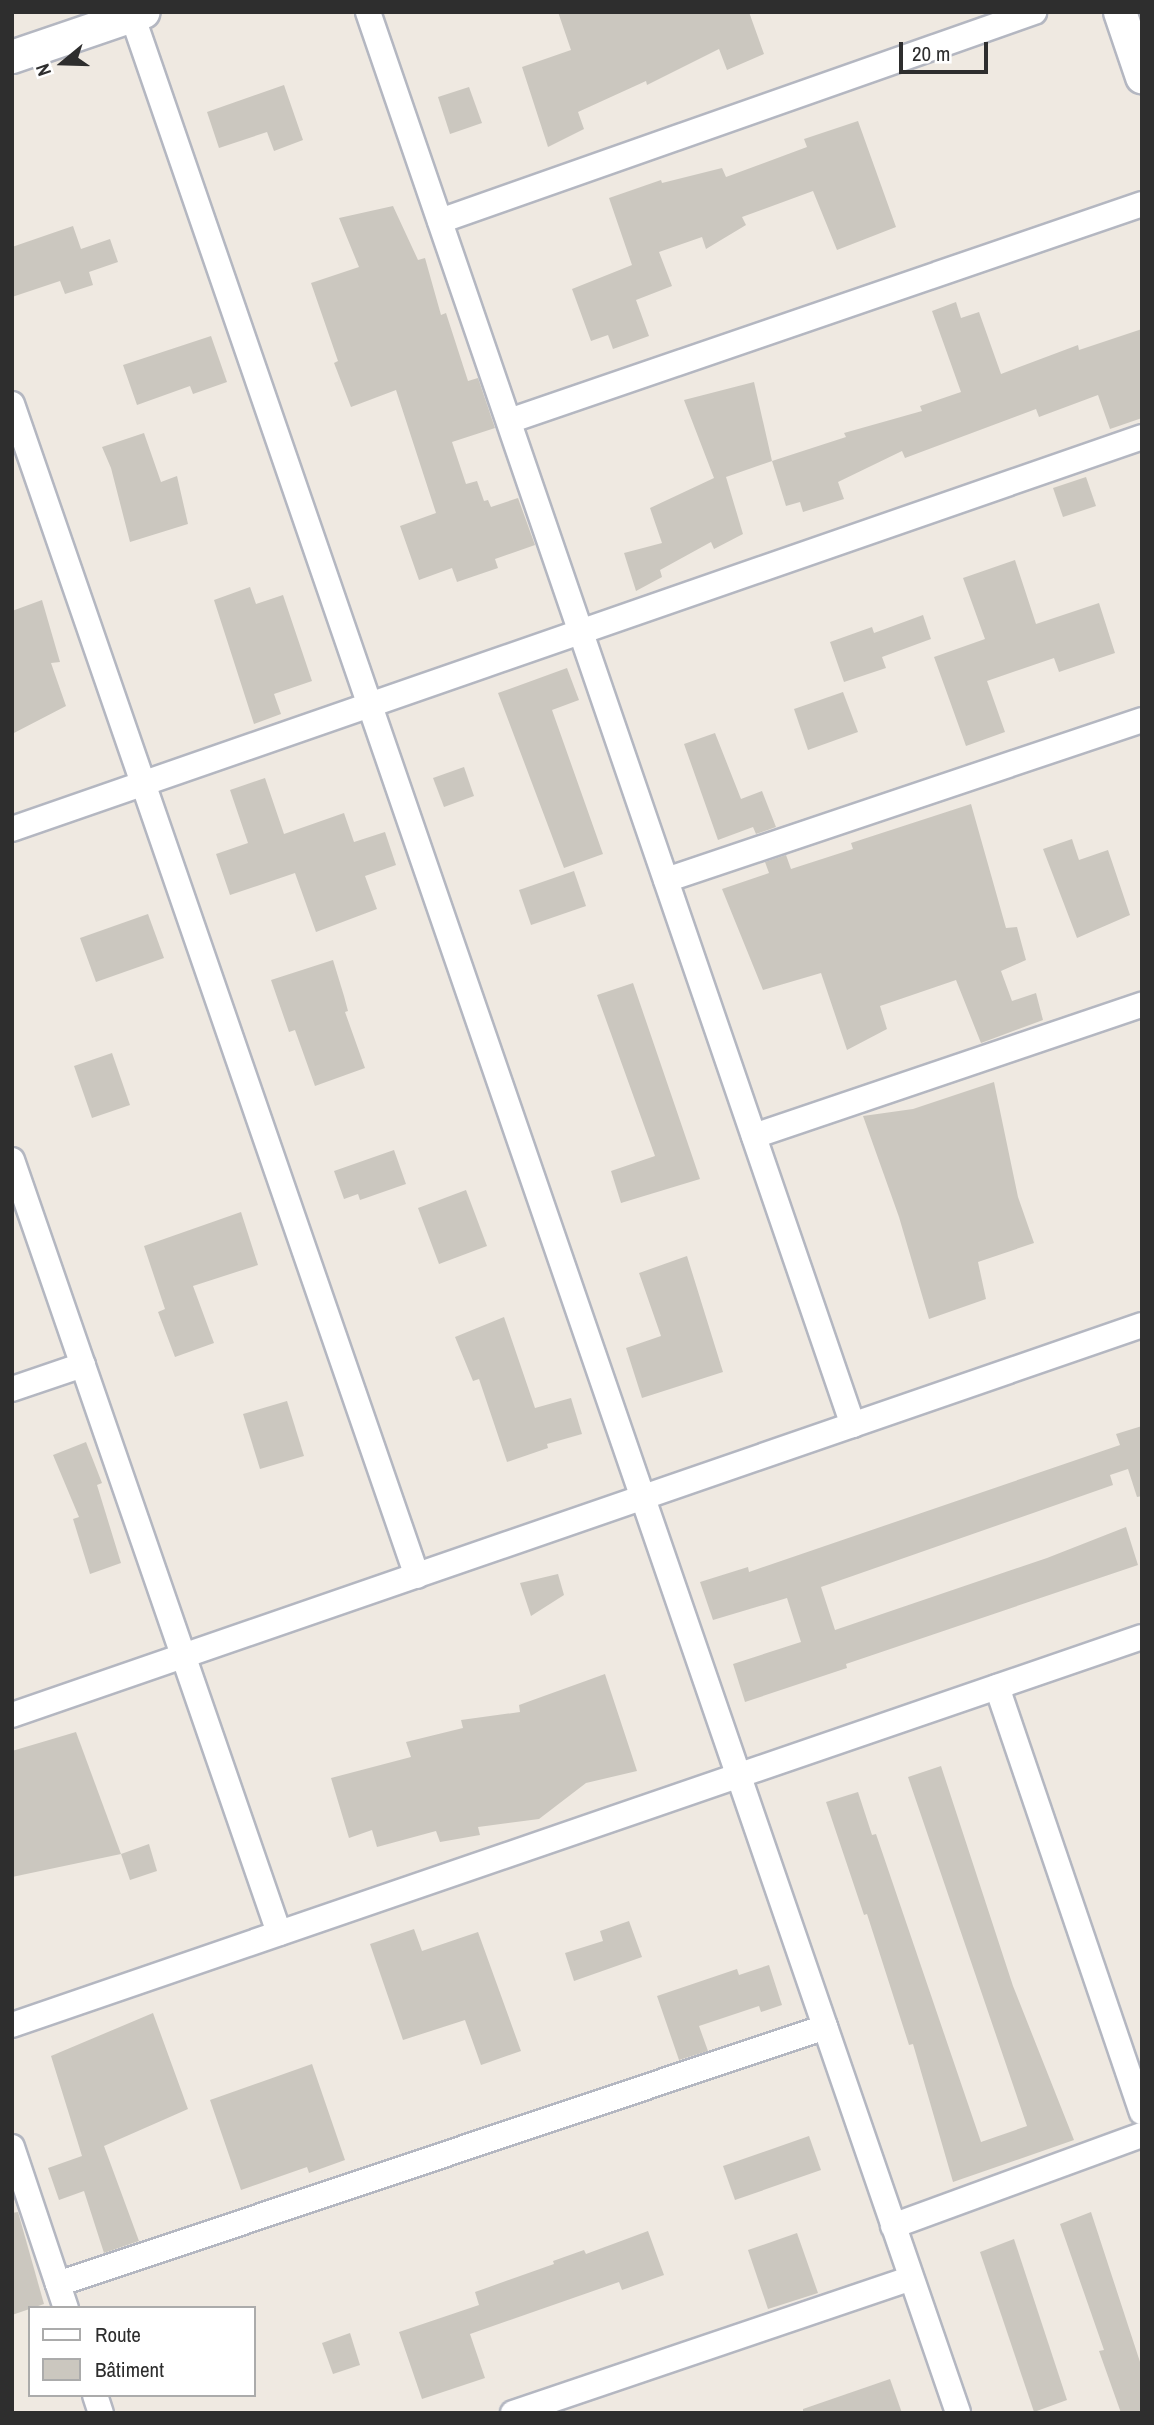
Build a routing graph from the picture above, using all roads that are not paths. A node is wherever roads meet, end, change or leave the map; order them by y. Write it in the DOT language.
graph roads {
  1 [pos="368,12"];
  2 [pos="1034,12"];
  3 [pos="1120,12"];
  4 [pos="135,14"];
  5 [pos="12,58"];
  6 [pos="1142,77"];
  7 [pos="1142,204"];
  8 [pos="440,221"];
  9 [pos="12,404"];
  10 [pos="509,421"];
  11 [pos="1142,437"];
  12 [pos="581,632"];
  13 [pos="369,706"];
  14 [pos="1142,720"];
  15 [pos="144,784"];
  16 [pos="12,829"];
  17 [pos="666,880"];
  18 [pos="1142,1005"];
  19 [pos="754,1136"];
  20 [pos="12,1160"];
  21 [pos="1142,1325"];
  22 [pos="83,1365"];
  23 [pos="12,1389"];
  24 [pos="853,1425"];
  25 [pos="642,1498"];
  26 [pos="416,1576"];
  27 [pos="1142,1637"];
  28 [pos="183,1656"];
  29 [pos="997,1686"];
  30 [pos="12,1715"];
  31 [pos="738,1776"];
  32 [pos="279,1933"];
  33 [pos="12,2025"];
  34 [pos="825,2027"];
  35 [pos="1142,2112"];
  36 [pos="1142,2135"];
  37 [pos="12,2147"];
  38 [pos="893,2226"];
  39 [pos="911,2278"];
  40 [pos="58,2284"];
  41 [pos="65,2306"];
  42 [pos="513,2413"];
  43 [pos="958,2413"];
  1 -- 8 [label="street"];
  2 -- 8 [label="street"];
  3 -- 6 [label="street"];
  4 -- 5 [label="street"];
  4 -- 13 [label="street"];
  7 -- 10 [label="street"];
  8 -- 10 [label="street"];
  9 -- 15 [label="street"];
  10 -- 12 [label="street"];
  11 -- 12 [label="street"];
  12 -- 13 [label="street"];
  12 -- 17 [label="street"];
  13 -- 15 [label="street"];
  13 -- 25 [label="street"];
  14 -- 17 [label="street"];
  15 -- 16 [label="street"];
  15 -- 26 [label="street"];
  17 -- 19 [label="street"];
  18 -- 19 [label="street"];
  19 -- 24 [label="street"];
  20 -- 22 [label="street"];
  21 -- 24 [label="street"];
  22 -- 23 [label="street"];
  22 -- 28 [label="street"];
  24 -- 25 [label="street"];
  25 -- 26 [label="street"];
  25 -- 31 [label="street"];
  26 -- 28 [label="street"];
  27 -- 29 [label="street"];
  28 -- 30 [label="street"];
  28 -- 32 [label="street"];
  29 -- 31 [label="street"];
  29 -- 35 [label="street"];
  31 -- 32 [label="street"];
  31 -- 34 [label="street"];
  32 -- 33 [label="street"];
  34 -- 38 [label="street"];
  34 -- 40 [label="street"];
  36 -- 38 [label="street"];
  37 -- 40 [label="street"];
  38 -- 39 [label="street"];
  39 -- 42 [label="street"];
  39 -- 43 [label="street"];
  40 -- 41 [label="street"];
}
